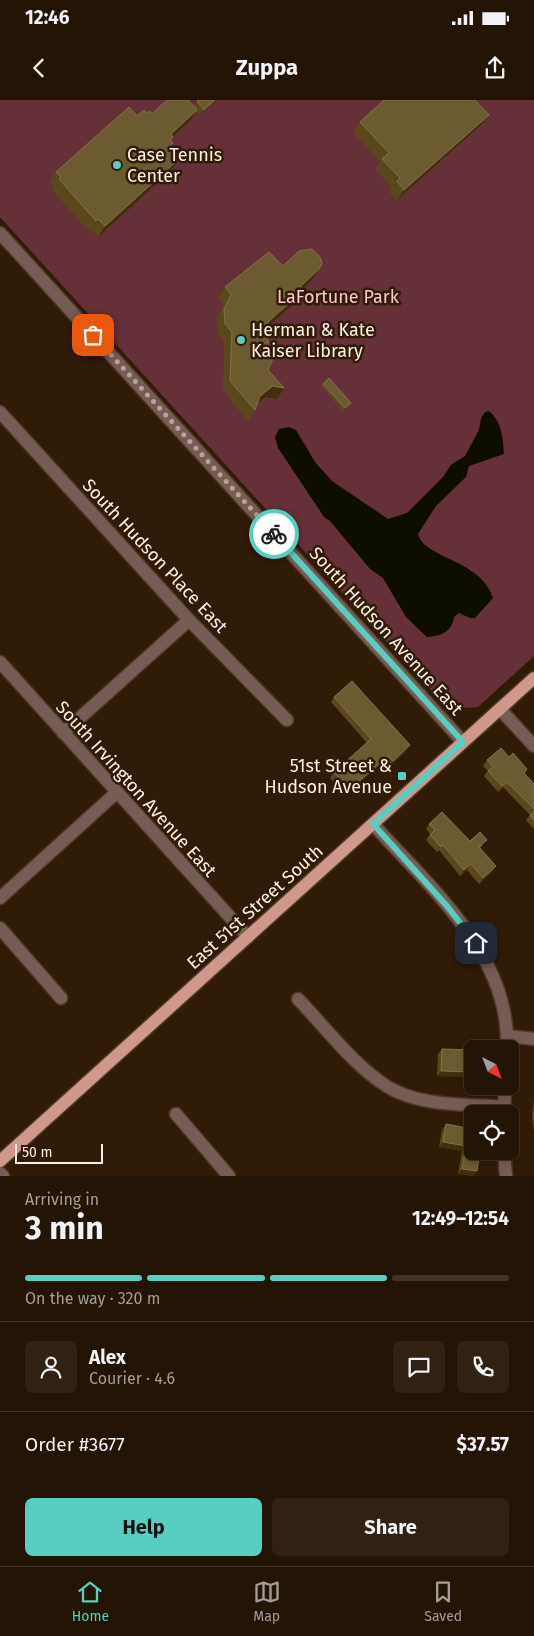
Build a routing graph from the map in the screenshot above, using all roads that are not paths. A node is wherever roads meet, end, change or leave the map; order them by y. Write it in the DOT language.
graph roads {
  1 [pos="0,233"];
  2 [pos="0,412"];
  3 [pos="189,620"];
  4 [pos="0,662"];
  5 [pos="534,678"];
  6 [pos="500,709"];
  7 [pos="287,720"];
  8 [pos="63,733"];
  9 [pos="463,742"];
  10 [pos="534,746"];
  11 [pos="116,794"];
  12 [pos="373,824"];
  13 [pos="0,898"];
  14 [pos="0,928"];
  15 [pos="248,937"];
  16 [pos="61,998"];
  17 [pos="298,998"];
  18 [pos="534,1039"];
  19 [pos="507,1040"];
  20 [pos="519,1041"];
  21 [pos="464,1105"];
  22 [pos="176,1114"];
  23 [pos="505,1160"];
  24 [pos="0,1161"];
  25 [pos="0,1173"];
  26 [pos="3,1176"];
  27 [pos="229,1176"];
  28 [pos="506,1176"];
  1 -- 9 [label="street, South Hudson Avenue East"];
  2 -- 3 [label="street, South Hudson Place East"];
  3 -- 7 [label="street, South Hudson Place East"];
  3 -- 8 [label="street"];
  4 -- 8 [label="street, South Irvington Avenue East"];
  5 -- 6 [label="main road, East 51st Street South"];
  6 -- 9 [label="main road, East 51st Street South"];
  6 -- 10 [label="street"];
  8 -- 11 [label="street, South Irvington Avenue East"];
  9 -- 12 [label="main road, East 51st Street South"];
  11 -- 13 [label="street"];
  11 -- 15 [label="street, South Irvington Avenue East"];
  12 -- 15 [label="main road, East 51st Street South"];
  12 -- 19 [label="street"];
  14 -- 16 [label="street"];
  15 -- 24 [label="main road, East 51st Street South"];
  17 -- 21 [label="street"];
  18 -- 20 [label="street"];
  22 -- 27 [label="street"];
  23 -- 28 [label="street"];
  25 -- 26 [label="street"];
}
